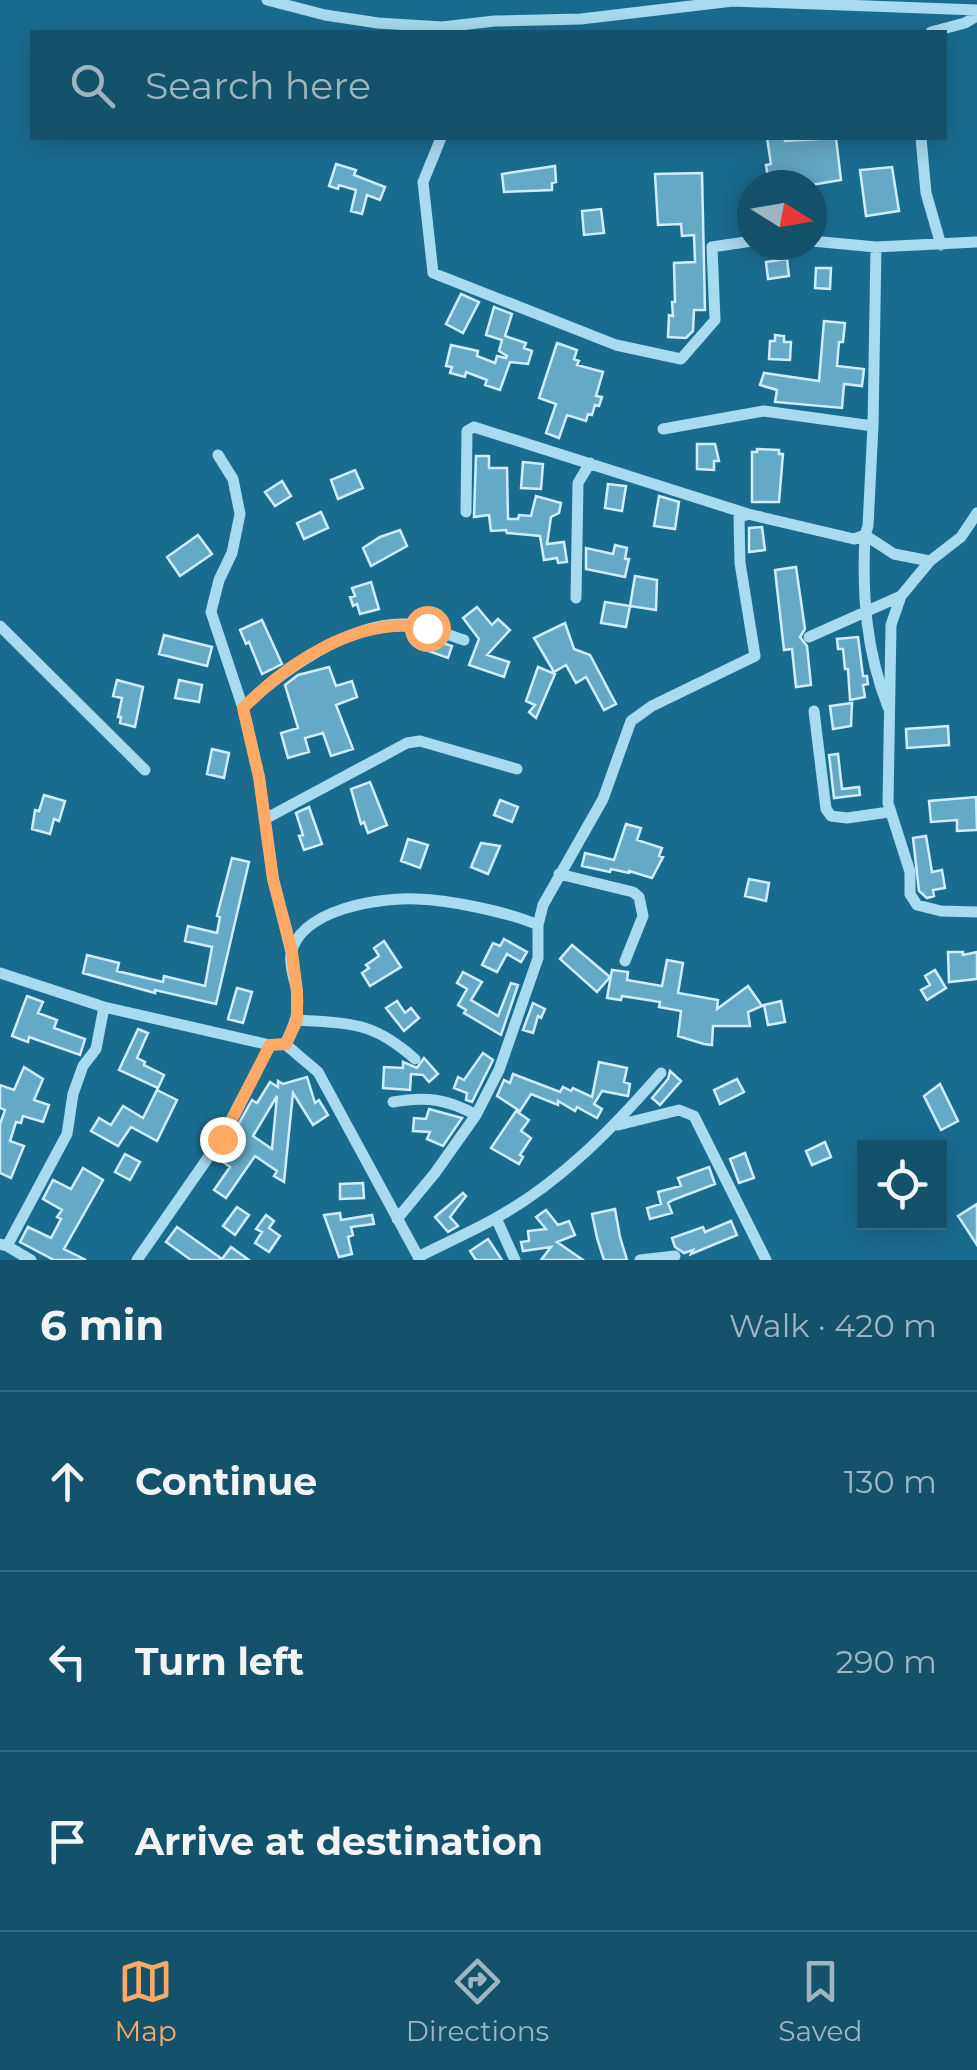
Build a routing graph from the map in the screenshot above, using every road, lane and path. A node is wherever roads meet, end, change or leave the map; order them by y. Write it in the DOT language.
graph roads {
  1 [pos="267,0"];
  2 [pos="876,2"];
  3 [pos="977,13"];
  4 [pos="443,30"];
  5 [pos="939,30"];
  6 [pos="440,140"];
  7 [pos="921,140"];
  8 [pos="827,242"];
  9 [pos="977,242"];
  10 [pos="737,243"];
  11 [pos="941,245"];
  12 [pos="876,247"];
  13 [pos="874,426"];
  14 [pos="663,429"];
  15 [pos="218,455"];
  16 [pos="590,463"];
  17 [pos="466,512"];
  18 [pos="977,513"];
  19 [pos="748,514"];
  20 [pos="865,535"];
  21 [pos="930,561"];
  22 [pos="902,596"];
  23 [pos="576,598"];
  24 [pos="866,611"];
  25 [pos="0,626"];
  26 [pos="810,637"];
  27 [pos="464,640"];
  28 [pos="243,708"];
  29 [pos="814,710"];
  30 [pos="891,715"];
  31 [pos="517,769"];
  32 [pos="145,770"];
  33 [pos="889,812"];
  34 [pos="265,819"];
  35 [pos="559,874"];
  36 [pos="977,912"];
  37 [pos="538,925"];
  38 [pos="292,952"];
  39 [pos="624,961"];
  40 [pos="1,976"];
  41 [pos="104,1007"];
  42 [pos="297,1020"];
  43 [pos="286,1044"];
  44 [pos="270,1045"];
  45 [pos="415,1059"];
  46 [pos="660,1073"];
  47 [pos="393,1102"];
  48 [pos="476,1115"];
  49 [pos="616,1126"];
  50 [pos="496,1218"];
  51 [pos="396,1219"];
  52 [pos="4,1245"];
  53 [pos="676,1256"];
  54 [pos="419,1259"];
  55 [pos="31,1260"];
  56 [pos="137,1260"];
  57 [pos="515,1260"];
  58 [pos="640,1260"];
  59 [pos="766,1260"];
  1 -- 4 [label="street"];
  2 -- 3 [label="street"];
  2 -- 4 [label="street"];
  3 -- 5 [label="street"];
  6 -- 10 [label="street"];
  7 -- 11 [label="street"];
  8 -- 12 [label="street"];
  9 -- 11 [label="street"];
  11 -- 12 [label="street"];
  12 -- 13 [label="street"];
  13 -- 14 [label="street"];
  13 -- 20 [label="street"];
  15 -- 28 [label="street"];
  16 -- 17 [label="street"];
  16 -- 19 [label="street"];
  16 -- 23 [label="street"];
  18 -- 21 [label="street"];
  19 -- 20 [label="street"];
  19 -- 35 [label="street"];
  20 -- 21 [label="street"];
  20 -- 24 [label="street"];
  21 -- 22 [label="street"];
  22 -- 24 [label="street"];
  22 -- 30 [label="street"];
  24 -- 26 [label="street"];
  24 -- 30 [label="street"];
  25 -- 32 [label="street"];
  27 -- 28 [label="street"];
  28 -- 34 [label="street"];
  29 -- 33 [label="street"];
  30 -- 33 [label="street"];
  31 -- 34 [label="street"];
  33 -- 36 [label="street"];
  34 -- 38 [label="street"];
  35 -- 37 [label="street"];
  35 -- 39 [label="street"];
  37 -- 38 [label="street"];
  37 -- 48 [label="street"];
  38 -- 42 [label="street"];
  40 -- 41 [label="street"];
  41 -- 44 [label="street"];
  41 -- 52 [label="street"];
  42 -- 43 [label="street"];
  42 -- 45 [label="street"];
  43 -- 44 [label="street"];
  43 -- 51 [label="street"];
  44 -- 56 [label="street"];
  46 -- 49 [label="street"];
  47 -- 48 [label="street"];
  48 -- 51 [label="street"];
  49 -- 50 [label="street"];
  49 -- 59 [label="street"];
  50 -- 54 [label="street"];
  50 -- 57 [label="street"];
  51 -- 54 [label="street"];
  52 -- 55 [label="street"];
  53 -- 58 [label="street"];
}
